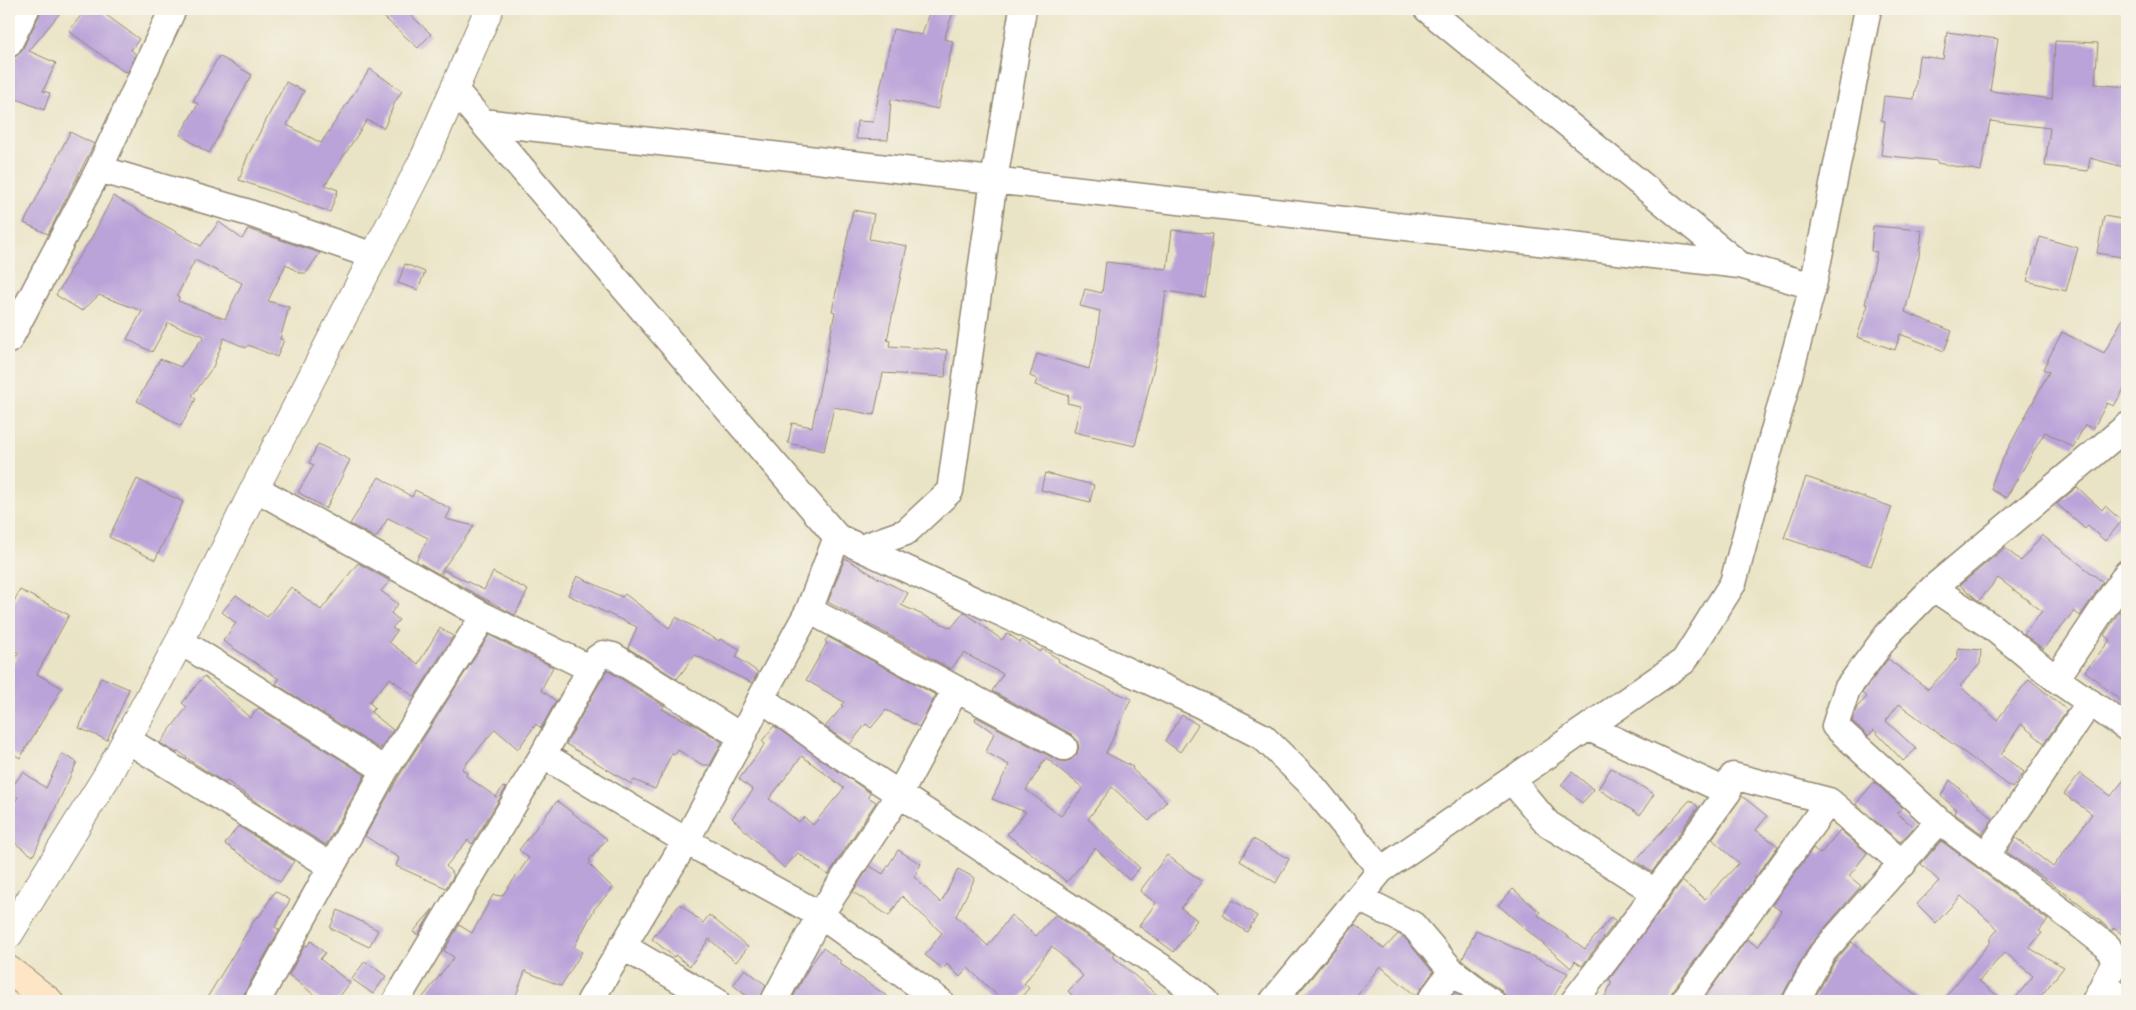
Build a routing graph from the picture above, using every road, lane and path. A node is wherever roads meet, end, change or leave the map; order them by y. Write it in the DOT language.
graph roads {
  1 [pos="26,9"];
  2 [pos="173,9"];
  3 [pos="489,9"];
  4 [pos="1023,9"];
  5 [pos="1427,9"];
  6 [pos="1868,9"];
  7 [pos="9,43"];
  8 [pos="454,89"];
  9 [pos="483,122"];
  10 [pos="99,169"];
  11 [pos="994,180"];
  12 [pos="374,256"];
  13 [pos="1740,265"];
  14 [pos="1813,286"];
  15 [pos="9,340"];
  16 [pos="2127,426"];
  17 [pos="255,488"];
  18 [pos="838,537"];
  19 [pos="861,548"];
  20 [pos="2127,573"];
  21 [pos="1933,588"];
  22 [pos="809,610"];
  23 [pos="484,616"];
  24 [pos="180,640"];
  25 [pos="591,669"];
  26 [pos="2056,679"];
  27 [pos="956,689"];
  28 [pos="761,698"];
  29 [pos="2090,702"];
  30 [pos="1589,728"];
  31 [pos="2127,728"];
  32 [pos="742,737"];
  33 [pos="126,739"];
  34 [pos="1064,747"];
  35 [pos="543,755"];
  36 [pos="385,770"];
  37 [pos="1512,781"];
  38 [pos="1728,792"];
  39 [pos="900,793"];
  40 [pos="1829,801"];
  41 [pos="1939,821"];
  42 [pos="686,841"];
  43 [pos="1986,856"];
  44 [pos="1903,864"];
  45 [pos="331,866"];
  46 [pos="1381,870"];
  47 [pos="1654,892"];
  48 [pos="1359,898"];
  49 [pos="820,915"];
  50 [pos="9,934"];
  51 [pos="622,946"];
  52 [pos="9,970"];
  53 [pos="1452,971"];
  54 [pos="2099,993"];
  55 [pos="38,998"];
  56 [pos="257,1001"];
  57 [pos="396,1001"];
  58 [pos="590,1001"];
  59 [pos="716,1001"];
  60 [pos="774,1001"];
  61 [pos="940,1001"];
  62 [pos="1206,1001"];
  63 [pos="1274,1001"];
  64 [pos="1430,1001"];
  65 [pos="1490,1001"];
  66 [pos="1574,1001"];
  67 [pos="1684,1001"];
  68 [pos="1796,1001"];
  69 [pos="2126,1001"];
  1 -- 7 [label="street"];
  2 -- 10 [label="street"];
  3 -- 8 [label="street"];
  4 -- 11 [label="street"];
  5 -- 13 [label="street"];
  6 -- 14 [label="street"];
  8 -- 9 [label="street"];
  8 -- 12 [label="street"];
  9 -- 11 [label="street"];
  9 -- 18 [label="street"];
  10 -- 12 [label="street"];
  10 -- 15 [label="street"];
  11 -- 13 [label="street"];
  11 -- 19 [label="street"];
  12 -- 17 [label="street"];
  13 -- 14 [label="street"];
  14 -- 30 [label="street"];
  16 -- 21 [label="street"];
  17 -- 23 [label="street"];
  17 -- 24 [label="street"];
  18 -- 19 [label="street"];
  18 -- 22 [label="street"];
  19 -- 46 [label="street"];
  20 -- 26 [label="street"];
  21 -- 26 [label="street"];
  21 -- 41 [label="street"];
  22 -- 27 [label="street"];
  22 -- 28 [label="street"];
  23 -- 25 [label="street"];
  23 -- 36 [label="street"];
  24 -- 33 [label="street"];
  24 -- 36 [label="street"];
  25 -- 32 [label="street"];
  25 -- 35 [label="street"];
  26 -- 29 [label="street"];
  27 -- 34 [label="street"];
  27 -- 39 [label="street"];
  28 -- 32 [label="street"];
  28 -- 39 [label="street"];
  29 -- 31 [label="street"];
  29 -- 43 [label="street"];
  30 -- 37 [label="street"];
  30 -- 38 [label="street"];
  32 -- 42 [label="street"];
  33 -- 45 [label="street"];
  33 -- 50 [label="street"];
  35 -- 42 [label="street"];
  35 -- 57 [label="street"];
  36 -- 45 [label="street"];
  37 -- 46 [label="street"];
  37 -- 47 [label="street"];
  38 -- 40 [label="street"];
  38 -- 47 [label="street"];
  39 -- 49 [label="street"];
  39 -- 62 [label="street"];
  40 -- 44 [label="street"];
  40 -- 67 [label="street"];
  41 -- 43 [label="street"];
  41 -- 44 [label="street"];
  42 -- 49 [label="street"];
  42 -- 51 [label="street"];
  43 -- 54 [label="street"];
  44 -- 68 [label="street"];
  45 -- 56 [label="street"];
  46 -- 48 [label="street"];
  47 -- 66 [label="street"];
  48 -- 53 [label="street"];
  48 -- 63 [label="street"];
  49 -- 60 [label="street"];
  49 -- 61 [label="street"];
  51 -- 58 [label="street"];
  51 -- 59 [label="street"];
  52 -- 55 [label="main road"];
  53 -- 64 [label="street"];
  53 -- 65 [label="street"];
  54 -- 69 [label="street"];
}
